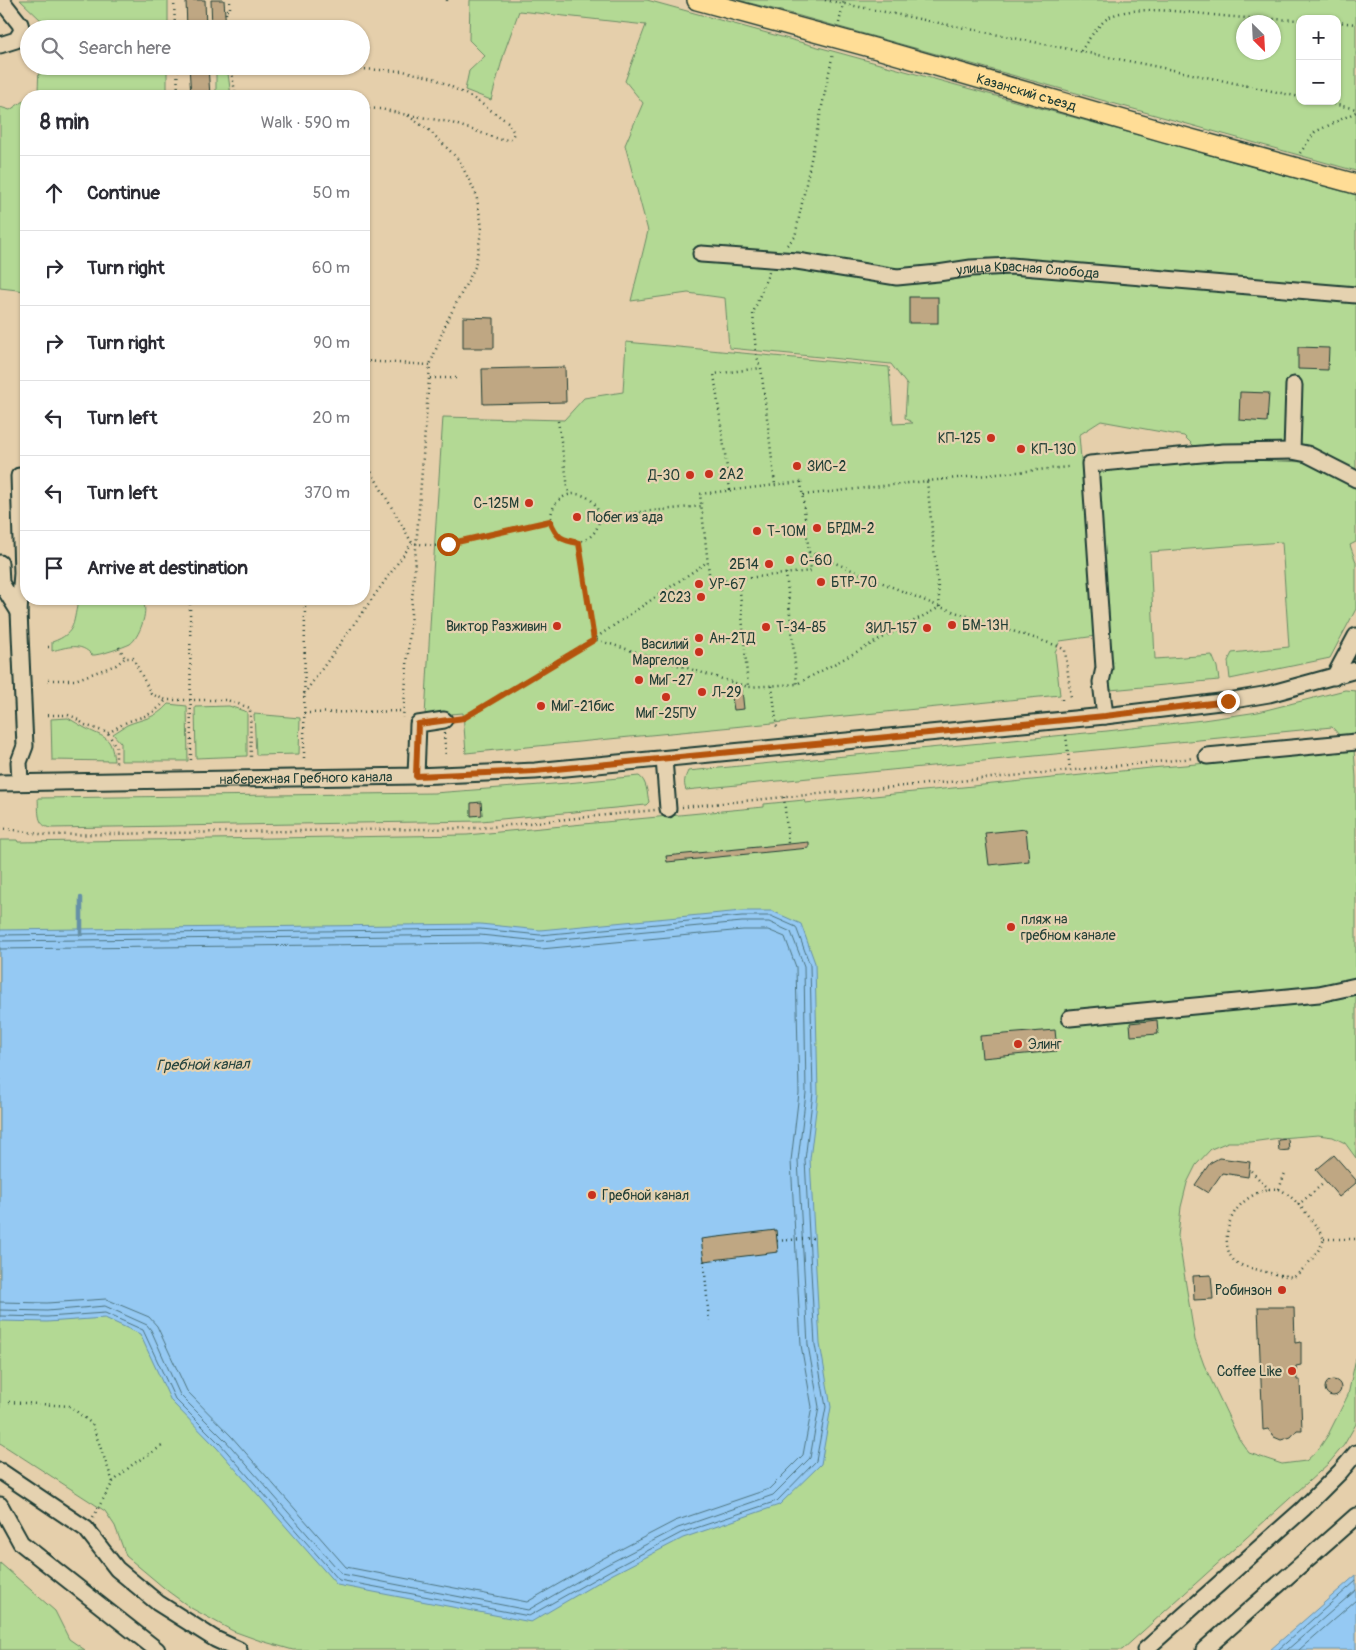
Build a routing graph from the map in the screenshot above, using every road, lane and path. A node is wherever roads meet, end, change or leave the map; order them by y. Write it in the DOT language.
graph roads {
  1 [pos="1,0"];
  2 [pos="174,0"];
  3 [pos="230,0"];
  4 [pos="447,0"];
  5 [pos="697,0"];
  6 [pos="825,0"];
  7 [pos="844,0"];
  8 [pos="843,4"];
  9 [pos="447,5"];
  10 [pos="175,20"];
  11 [pos="226,20"];
  12 [pos="1296,20"];
  13 [pos="1341,22"];
  14 [pos="20,24"];
  15 [pos="1356,24"];
  16 [pos="20,34"];
  17 [pos="0,45"];
  18 [pos="1080,51"];
  19 [pos="833,52"];
  20 [pos="370,69"];
  21 [pos="177,75"];
  22 [pos="232,75"];
  23 [pos="178,90"];
  24 [pos="235,90"];
  25 [pos="1296,96"];
  26 [pos="1335,105"];
  27 [pos="370,108"];
  28 [pos="1356,110"];
  29 [pos="407,115"];
  30 [pos="1291,166"];
  31 [pos="1356,184"];
  32 [pos="701,254"];
  33 [pos="774,259"];
  34 [pos="1356,295"];
  35 [pos="370,361"];
  36 [pos="430,365"];
  37 [pos="761,368"];
  38 [pos="430,378"];
  39 [pos="460,378"];
  40 [pos="1294,385"];
  41 [pos="558,421"];
  42 [pos="1292,451"];
  43 [pos="1068,467"];
  44 [pos="370,469"];
  45 [pos="20,476"];
  46 [pos="1356,479"];
  47 [pos="927,481"];
  48 [pos="775,485"];
  49 [pos="730,490"];
  50 [pos="569,494"];
  51 [pos="20,495"];
  52 [pos="803,495"];
  53 [pos="702,506"];
  54 [pos="600,516"];
  55 [pos="550,521"];
  56 [pos="579,543"];
  57 [pos="414,544"];
  58 [pos="809,552"];
  59 [pos="708,562"];
  60 [pos="0,563"];
  61 [pos="786,574"];
  62 [pos="739,579"];
  63 [pos="20,604"];
  64 [pos="370,604"];
  65 [pos="190,605"];
  66 [pos="305,605"];
  67 [pos="369,605"];
  68 [pos="940,607"];
  69 [pos="19,612"];
  70 [pos="1356,636"];
  71 [pos="594,640"];
  72 [pos="119,647"];
  73 [pos="125,658"];
  74 [pos="1356,670"];
  75 [pos="1334,677"];
  76 [pos="48,680"];
  77 [pos="797,684"];
  78 [pos="772,686"];
  79 [pos="748,687"];
  80 [pos="304,694"];
  81 [pos="1071,698"];
  82 [pos="166,700"];
  83 [pos="190,701"];
  84 [pos="404,711"];
  85 [pos="304,713"];
  86 [pos="48,715"];
  87 [pos="1105,716"];
  88 [pos="403,720"];
  89 [pos="444,720"];
  90 [pos="777,728"];
  91 [pos="108,733"];
  92 [pos="1066,735"];
  93 [pos="1356,742"];
  94 [pos="1206,756"];
  95 [pos="446,757"];
  96 [pos="304,758"];
  97 [pos="250,759"];
  98 [pos="664,759"];
  99 [pos="191,763"];
  100 [pos="116,764"];
  101 [pos="1070,771"];
  102 [pos="416,776"];
  103 [pos="967,781"];
  104 [pos="20,782"];
  105 [pos="0,783"];
  106 [pos="967,787"];
  107 [pos="784,797"];
  108 [pos="668,809"];
  109 [pos="0,828"];
  110 [pos="788,843"];
  111 [pos="1356,986"];
  112 [pos="1070,1018"];
  113 [pos="1251,1171"];
  114 [pos="1284,1173"];
  115 [pos="1324,1183"];
  116 [pos="1269,1188"];
  117 [pos="1279,1189"];
  118 [pos="1298,1204"];
  119 [pos="814,1238"];
  120 [pos="1356,1238"];
  121 [pos="1324,1239"];
  122 [pos="777,1241"];
  123 [pos="704,1260"];
  124 [pos="709,1321"];
  125 [pos="9,1402"];
  126 [pos="162,1446"];
  127 [pos="1356,1453"];
  128 [pos="0,1471"];
  129 [pos="113,1482"];
  130 [pos="0,1505"];
  131 [pos="1356,1516"];
  132 [pos="86,1529"];
  133 [pos="157,1650"];
  134 [pos="239,1650"];
  135 [pos="1145,1650"];
  136 [pos="1204,1650"];
  1 -- 14 [label="street"];
  2 -- 10 [label="path"];
  3 -- 11 [label="path"];
  4 -- 9 [label="path"];
  5 -- 30 [label="main road, Казанский съезд"];
  6 -- 8 [label="path"];
  7 -- 8 [label="path"];
  8 -- 18 [label="path"];
  12 -- 18 [label="path"];
  13 -- 15 [label="path"];
  16 -- 17 [label="street"];
  18 -- 25 [label="path"];
  19 -- 33 [label="path"];
  20 -- 29 [label="path"];
  21 -- 23 [label="path"];
  22 -- 24 [label="path"];
  26 -- 28 [label="path"];
  27 -- 29 [label="path"];
  28 -- 30 [label="path"];
  29 -- 36 [label="path"];
  30 -- 31 [label="main road, Казанский съезд"];
  32 -- 33 [label="street, улица Красная Слобода"];
  33 -- 34 [label="street, улица Красная Слобода"];
  33 -- 37 [label="path"];
  35 -- 36 [label="path"];
  36 -- 38 [label="path"];
  37 -- 48 [label="path"];
  37 -- 49 [label="path"];
  38 -- 39 [label="path"];
  38 -- 57 [label="path"];
  40 -- 42 [label="street"];
  41 -- 50 [label="path"];
  42 -- 46 [label="street"];
  42 -- 87 [label="street"];
  43 -- 47 [label="path"];
  44 -- 57 [label="path"];
  45 -- 51 [label="street"];
  47 -- 52 [label="path"];
  47 -- 68 [label="path"];
  48 -- 49 [label="path"];
  48 -- 52 [label="path"];
  49 -- 53 [label="path"];
  50 -- 54 [label="path"];
  50 -- 55 [label="path"];
  52 -- 58 [label="path"];
  53 -- 54 [label="path"];
  53 -- 59 [label="path"];
  54 -- 56 [label="path"];
  55 -- 56 [label="path"];
  55 -- 57 [label="path"];
  56 -- 71 [label="path"];
  57 -- 64 [label="path"];
  57 -- 84 [label="path"];
  58 -- 61 [label="path"];
  58 -- 68 [label="path"];
  59 -- 62 [label="path"];
  59 -- 71 [label="path"];
  60 -- 69 [label="street"];
  61 -- 62 [label="path"];
  61 -- 77 [label="path"];
  62 -- 79 [label="path"];
  63 -- 69 [label="street"];
  65 -- 83 [label="path"];
  66 -- 80 [label="path"];
  67 -- 80 [label="path"];
  68 -- 77 [label="path"];
  68 -- 81 [label="path"];
  69 -- 104 [label="street"];
  70 -- 75 [label="street"];
  71 -- 79 [label="path"];
  71 -- 89 [label="path"];
  72 -- 73 [label="path"];
  73 -- 76 [label="path"];
  73 -- 82 [label="path"];
  74 -- 75 [label="street, набережная Гребного канала"];
  75 -- 87 [label="street, набережная Гребного канала"];
  77 -- 78 [label="path"];
  78 -- 79 [label="path"];
  78 -- 90 [label="path"];
  80 -- 85 [label="path"];
  82 -- 83 [label="path"];
  82 -- 91 [label="path"];
  83 -- 97 [label="path"];
  83 -- 99 [label="path"];
  84 -- 85 [label="path"];
  84 -- 88 [label="path"];
  85 -- 96 [label="path"];
  86 -- 91 [label="path"];
  87 -- 98 [label="street, набережная Гребного канала"];
  89 -- 95 [label="path"];
  89 -- 102 [label="street"];
  91 -- 100 [label="path"];
  92 -- 101 [label="path"];
  93 -- 94 [label="street"];
  94 -- 101 [label="path"];
  98 -- 102 [label="street, набережная Гребного канала"];
  98 -- 108 [label="street"];
  101 -- 103 [label="path"];
  102 -- 104 [label="street, набережная Гребного канала"];
  103 -- 106 [label="path"];
  103 -- 107 [label="path"];
  104 -- 105 [label="street, набережная Гребного канала"];
  107 -- 108 [label="path"];
  107 -- 110 [label="path"];
  108 -- 109 [label="path"];
  111 -- 112 [label="street"];
  113 -- 116 [label="path"];
  114 -- 117 [label="path"];
  115 -- 118 [label="path"];
  116 -- 117 [label="path"];
  116 -- 121 [label="path"];
  117 -- 118 [label="path"];
  118 -- 121 [label="path"];
  119 -- 122 [label="path"];
  120 -- 121 [label="path"];
  123 -- 124 [label="path"];
  125 -- 129 [label="path"];
  126 -- 129 [label="path"];
  127 -- 135 [label="street"];
  128 -- 132 [label="street"];
  129 -- 132 [label="path"];
  130 -- 133 [label="street"];
  131 -- 136 [label="street"];
  132 -- 134 [label="street"];
}
